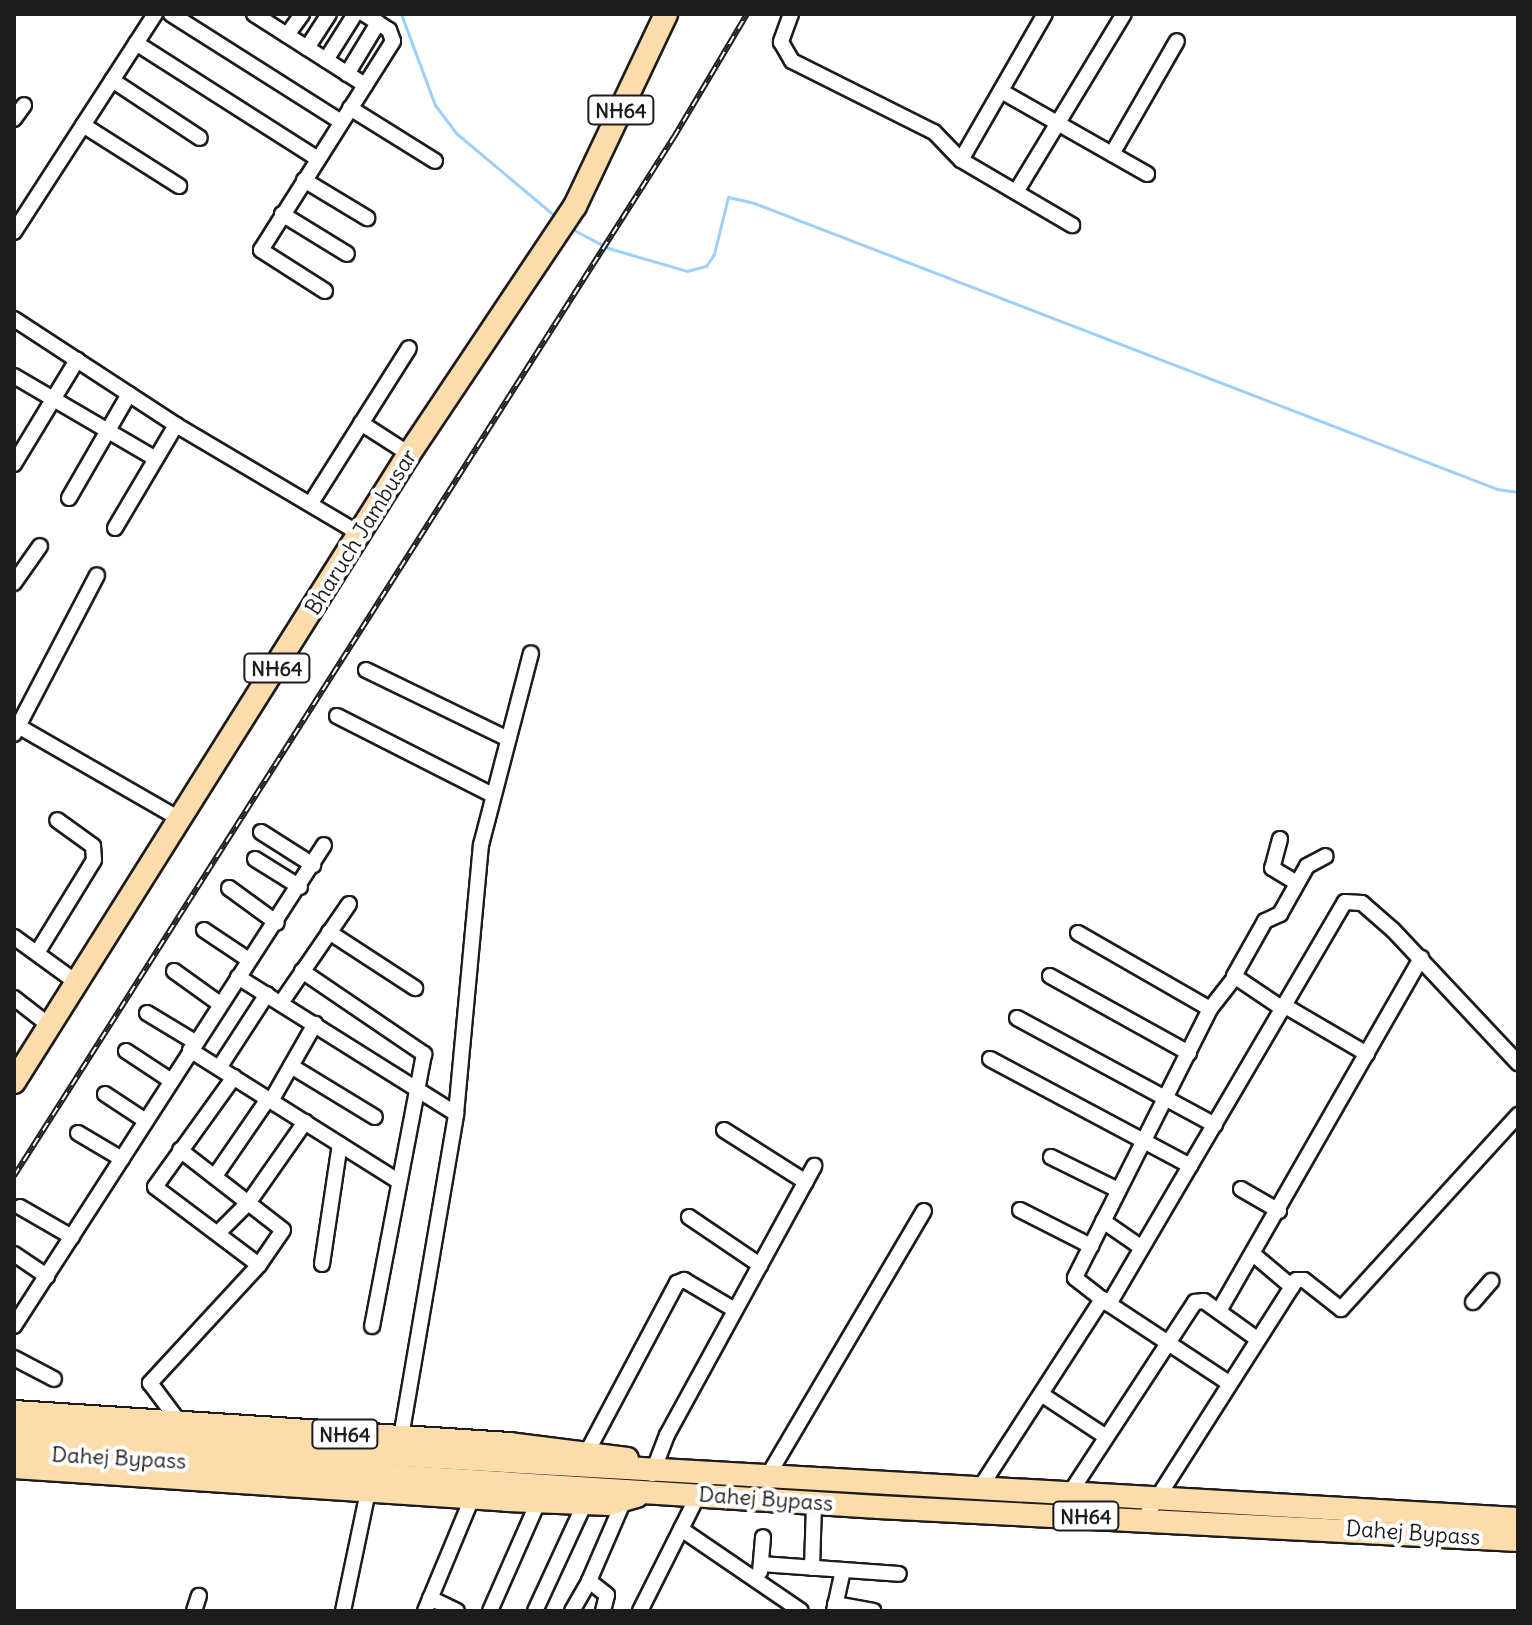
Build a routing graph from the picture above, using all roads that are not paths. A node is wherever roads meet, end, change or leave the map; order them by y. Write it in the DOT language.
graph roads {
  1 [pos="155,14"];
  2 [pos="171,14"];
  3 [pos="254,14"];
  4 [pos="302,14"];
  5 [pos="329,14"];
  6 [pos="355,14"];
  7 [pos="364,14"];
  8 [pos="666,14"];
  9 [pos="791,14"];
  10 [pos="1045,14"];
  11 [pos="1124,14"];
  12 [pos="270,18"];
  13 [pos="378,23"];
  14 [pos="287,35"];
  15 [pos="1177,41"];
  16 [pos="136,43"];
  17 [pos="307,48"];
  18 [pos="326,60"];
  19 [pos="347,74"];
  20 [pos="112,80"];
  21 [pos="365,85"];
  22 [pos="1001,91"];
  23 [pos="24,105"];
  24 [pos="350,108"];
  25 [pos="14,119"];
  26 [pos="341,122"];
  27 [pos="1057,123"];
  28 [pos="83,125"];
  29 [pos="200,138"];
  30 [pos="1112,154"];
  31 [pos="318,159"];
  32 [pos="961,160"];
  33 [pos="435,161"];
  34 [pos="1147,174"];
  35 [pos="304,180"];
  36 [pos="179,186"];
  37 [pos="1016,192"];
  38 [pos="282,214"];
  39 [pos="367,218"];
  40 [pos="1072,225"];
  41 [pos="14,232"];
  42 [pos="347,254"];
  43 [pos="325,291"];
  44 [pos="14,319"];
  45 [pos="409,348"];
  46 [pos="77,360"];
  47 [pos="14,376"];
  48 [pos="129,394"];
  49 [pos="55,399"];
  50 [pos="361,423"];
  51 [pos="176,425"];
  52 [pos="108,431"];
  53 [pos="409,454"];
  54 [pos="156,459"];
  55 [pos="14,464"];
  56 [pos="69,498"];
  57 [pos="311,503"];
  58 [pos="115,528"];
  59 [pos="360,534"];
  60 [pos="40,546"];
  61 [pos="97,575"];
  62 [pos="14,583"];
  63 [pos="531,653"];
  64 [pos="366,670"];
  65 [pos="337,716"];
  66 [pos="16,730"];
  67 [pos="508,739"];
  68 [pos="493,795"];
  69 [pos="180,819"];
  70 [pos="57,820"];
  71 [pos="261,832"];
  72 [pos="1280,839"];
  73 [pos="324,845"];
  74 [pos="1326,856"];
  75 [pos="255,859"];
  76 [pos="313,865"];
  77 [pos="1297,883"];
  78 [pos="300,887"];
  79 [pos="229,888"];
  80 [pos="349,904"];
  81 [pos="277,923"];
  82 [pos="204,930"];
  83 [pos="329,932"];
  84 [pos="1078,933"];
  85 [pos="14,937"];
  86 [pos="37,953"];
  87 [pos="1421,958"];
  88 [pos="249,960"];
  89 [pos="174,971"];
  90 [pos="302,971"];
  91 [pos="1050,976"];
  92 [pos="238,977"];
  93 [pos="1234,978"];
  94 [pos="76,982"];
  95 [pos="415,988"];
  96 [pos="267,994"];
  97 [pos="281,1003"];
  98 [pos="220,1004"];
  99 [pos="16,1005"];
  100 [pos="1284,1008"];
  101 [pos="1210,1009"];
  102 [pos="147,1013"];
  103 [pos="1017,1018"];
  104 [pos="315,1024"];
  105 [pos="50,1026"];
  106 [pos="192,1046"];
  107 [pos="126,1051"];
  108 [pos="1189,1053"];
  109 [pos="1367,1054"];
  110 [pos="990,1059"];
  111 [pos="1518,1063"];
  112 [pos="291,1066"];
  113 [pos="219,1068"];
  114 [pos="234,1077"];
  115 [pos="170,1080"];
  116 [pos="14,1082"];
  117 [pos="415,1088"];
  118 [pos="105,1094"];
  119 [pos="270,1100"];
  120 [pos="1165,1100"];
  121 [pos="456,1114"];
  122 [pos="1518,1115"];
  123 [pos="375,1117"];
  124 [pos="146,1121"];
  125 [pos="305,1122"];
  126 [pos="1215,1125"];
  127 [pos="724,1130"];
  128 [pos="78,1133"];
  129 [pos="1143,1142"];
  130 [pos="340,1144"];
  131 [pos="180,1150"];
  132 [pos="1051,1157"];
  133 [pos="122,1159"];
  134 [pos="814,1166"];
  135 [pos="1190,1166"];
  136 [pos="215,1176"];
  137 [pos="398,1181"];
  138 [pos="806,1182"];
  139 [pos="1241,1189"];
  140 [pos="1118,1190"];
  141 [pos="249,1202"];
  142 [pos="20,1207"];
  143 [pos="1020,1210"];
  144 [pos="924,1211"];
  145 [pos="1279,1211"];
  146 [pos="689,1217"];
  147 [pos="1103,1221"];
  148 [pos="221,1230"];
  149 [pos="72,1237"];
  150 [pos="1091,1246"];
  151 [pos="1142,1248"];
  152 [pos="14,1254"];
  153 [pos="1253,1254"];
  154 [pos="322,1264"];
  155 [pos="760,1265"];
  156 [pos="254,1270"];
  157 [pos="47,1276"];
  158 [pos="1491,1281"];
  159 [pos="1292,1287"];
  160 [pos="1106,1301"];
  161 [pos="1473,1302"];
  162 [pos="735,1310"];
  163 [pos="1219,1311"];
  164 [pos="16,1317"];
  165 [pos="372,1326"];
  166 [pos="1166,1339"];
  167 [pos="1257,1339"];
  168 [pos="14,1358"];
  169 [pos="54,1379"];
  170 [pos="1229,1383"];
  171 [pos="1041,1394"];
  172 [pos="14,1412"];
  173 [pos="180,1423"];
  174 [pos="14,1433"];
  175 [pos="1105,1436"];
  176 [pos="401,1437"];
  177 [pos="14,1452"];
  178 [pos="586,1454"];
  179 [pos="260,1458"];
  180 [pos="14,1467"];
  181 [pos="766,1480"];
  182 [pos="671,1482"];
  183 [pos="368,1491"];
  184 [pos="978,1491"];
  185 [pos="1068,1496"];
  186 [pos="472,1498"];
  187 [pos="1155,1499"];
  188 [pos="624,1500"];
  189 [pos="538,1502"];
  190 [pos="585,1503"];
  191 [pos="814,1503"];
  192 [pos="1144,1519"];
  193 [pos="1518,1519"];
  194 [pos="681,1529"];
  195 [pos="763,1537"];
  196 [pos="1518,1540"];
  197 [pos="761,1564"];
  198 [pos="812,1568"];
  199 [pos="843,1570"];
  200 [pos="899,1574"];
  201 [pos="589,1581"];
  202 [pos="759,1584"];
  203 [pos="428,1604"];
  204 [pos="835,1608"];
  205 [pos="343,1611"];
  206 [pos="457,1611"];
  207 [pos="490,1611"];
  208 [pos="535,1611"];
  209 [pos="572,1611"];
  210 [pos="603,1611"];
  211 [pos="640,1611"];
  212 [pos="800,1611"];
  213 [pos="873,1611"];
  1 -- 16 [label="street"];
  2 -- 26 [label="street"];
  3 -- 12 [label="street"];
  4 -- 14 [label="street"];
  5 -- 17 [label="street"];
  6 -- 18 [label="street"];
  7 -- 13 [label="street"];
  8 -- 53 [label="highway, Bharuch Jambusar / NH64"];
  9 -- 32 [label="street"];
  10 -- 22 [label="street"];
  11 -- 27 [label="street"];
  12 -- 14 [label="street"];
  13 -- 19 [label="street"];
  13 -- 21 [label="street"];
  14 -- 17 [label="street"];
  15 -- 30 [label="street"];
  16 -- 20 [label="street"];
  16 -- 31 [label="street"];
  17 -- 18 [label="street"];
  18 -- 19 [label="street"];
  19 -- 21 [label="street"];
  20 -- 28 [label="street"];
  20 -- 29 [label="street"];
  21 -- 24 [label="street"];
  22 -- 27 [label="street"];
  22 -- 32 [label="street"];
  23 -- 25 [label="street"];
  24 -- 26 [label="street"];
  24 -- 33 [label="street"];
  26 -- 31 [label="street"];
  27 -- 30 [label="street"];
  27 -- 37 [label="street"];
  28 -- 36 [label="street"];
  28 -- 41 [label="street"];
  30 -- 34 [label="street"];
  31 -- 35 [label="street"];
  32 -- 37 [label="street"];
  35 -- 38 [label="street"];
  35 -- 39 [label="street"];
  37 -- 40 [label="street"];
  38 -- 42 [label="street"];
  38 -- 43 [label="street"];
  44 -- 46 [label="street"];
  45 -- 50 [label="street"];
  46 -- 48 [label="street"];
  46 -- 49 [label="street"];
  47 -- 49 [label="street"];
  48 -- 51 [label="street"];
  48 -- 52 [label="street"];
  49 -- 52 [label="street"];
  49 -- 55 [label="street"];
  50 -- 53 [label="street"];
  50 -- 57 [label="street"];
  51 -- 54 [label="street"];
  51 -- 57 [label="street"];
  52 -- 54 [label="street"];
  52 -- 56 [label="street"];
  53 -- 59 [label="highway, Bharuch Jambusar / NH64"];
  54 -- 58 [label="street"];
  57 -- 59 [label="street"];
  59 -- 69 [label="highway, Bharuch Jambusar / NH64"];
  60 -- 62 [label="street"];
  61 -- 66 [label="street"];
  63 -- 67 [label="street"];
  64 -- 67 [label="street"];
  65 -- 68 [label="street"];
  66 -- 69 [label="street"];
  67 -- 68 [label="street"];
  68 -- 121 [label="street"];
  69 -- 94 [label="highway, Bharuch Jambusar / NH64"];
  70 -- 86 [label="street"];
  71 -- 76 [label="street"];
  72 -- 77 [label="street"];
  73 -- 76 [label="street"];
  74 -- 77 [label="street"];
  75 -- 78 [label="street"];
  76 -- 78 [label="street"];
  77 -- 93 [label="street"];
  78 -- 81 [label="street"];
  79 -- 81 [label="street"];
  80 -- 83 [label="street"];
  81 -- 88 [label="street"];
  82 -- 88 [label="street"];
  83 -- 90 [label="street"];
  83 -- 95 [label="street"];
  84 -- 101 [label="street"];
  85 -- 86 [label="street"];
  86 -- 94 [label="street"];
  87 -- 100 [label="street"];
  87 -- 109 [label="street"];
  87 -- 111 [label="street"];
  88 -- 92 [label="street"];
  89 -- 98 [label="street"];
  90 -- 97 [label="street"];
  90 -- 117 [label="street"];
  91 -- 108 [label="street"];
  92 -- 96 [label="street"];
  92 -- 98 [label="street"];
  93 -- 100 [label="street"];
  93 -- 101 [label="street"];
  94 -- 105 [label="highway, Bharuch Jambusar / NH64"];
  96 -- 97 [label="street"];
  96 -- 113 [label="street"];
  97 -- 104 [label="street"];
  98 -- 106 [label="street"];
  99 -- 105 [label="street"];
  100 -- 109 [label="street"];
  100 -- 126 [label="street"];
  101 -- 108 [label="street"];
  102 -- 106 [label="street"];
  103 -- 120 [label="street"];
  104 -- 112 [label="street"];
  104 -- 117 [label="street"];
  105 -- 116 [label="highway, Bharuch Jambusar / NH64"];
  106 -- 113 [label="street"];
  106 -- 115 [label="street"];
  107 -- 115 [label="street"];
  108 -- 120 [label="street"];
  109 -- 145 [label="street"];
  110 -- 129 [label="street"];
  112 -- 119 [label="street"];
  112 -- 123 [label="street"];
  113 -- 114 [label="street"];
  114 -- 119 [label="street"];
  114 -- 131 [label="street"];
  115 -- 124 [label="street"];
  117 -- 121 [label="street"];
  117 -- 137 [label="street"];
  118 -- 124 [label="street"];
  119 -- 125 [label="street"];
  119 -- 136 [label="street"];
  120 -- 126 [label="street"];
  120 -- 129 [label="street"];
  121 -- 176 [label="street"];
  122 -- 159 [label="street"];
  124 -- 133 [label="street"];
  125 -- 130 [label="street"];
  125 -- 141 [label="street"];
  126 -- 135 [label="street"];
  127 -- 138 [label="street"];
  128 -- 133 [label="street"];
  129 -- 135 [label="street"];
  129 -- 140 [label="street"];
  130 -- 137 [label="street"];
  130 -- 154 [label="street"];
  131 -- 136 [label="street"];
  131 -- 156 [label="street"];
  132 -- 140 [label="street"];
  133 -- 149 [label="street"];
  134 -- 138 [label="street"];
  135 -- 151 [label="street"];
  136 -- 141 [label="street"];
  137 -- 165 [label="street"];
  138 -- 155 [label="street"];
  139 -- 145 [label="street"];
  140 -- 147 [label="street"];
  141 -- 148 [label="street"];
  141 -- 156 [label="street"];
  142 -- 149 [label="street"];
  143 -- 150 [label="street"];
  144 -- 181 [label="street"];
  145 -- 153 [label="street"];
  146 -- 155 [label="street"];
  147 -- 150 [label="street"];
  147 -- 151 [label="street"];
  149 -- 157 [label="street"];
  150 -- 160 [label="street"];
  151 -- 160 [label="street"];
  152 -- 157 [label="street"];
  153 -- 159 [label="street"];
  153 -- 163 [label="street"];
  155 -- 162 [label="street"];
  156 -- 173 [label="street"];
  157 -- 164 [label="street"];
  158 -- 161 [label="street"];
  159 -- 167 [label="street"];
  160 -- 166 [label="street"];
  160 -- 171 [label="street"];
  162 -- 178 [label="street"];
  162 -- 182 [label="street"];
  163 -- 166 [label="street"];
  163 -- 167 [label="street"];
  166 -- 170 [label="street"];
  166 -- 175 [label="street"];
  167 -- 170 [label="street"];
  168 -- 169 [label="street"];
  170 -- 187 [label="street"];
  171 -- 175 [label="street"];
  171 -- 184 [label="street"];
  172 -- 173 [label="highway, NH64"];
  173 -- 176 [label="highway, NH64"];
  174 -- 179 [label="highway, Dahej Bypass"];
  175 -- 185 [label="street"];
  176 -- 178 [label="highway, NH64"];
  177 -- 179 [label="highway, Dahej Bypass"];
  178 -- 182 [label="highway, NH64"];
  179 -- 182 [label="highway, Dahej Bypass"];
  180 -- 183 [label="highway, NH64"];
  181 -- 182 [label="highway, Dahej Bypass / NH64"];
  181 -- 184 [label="highway, Dahej Bypass / NH64"];
  182 -- 188 [label="highway, NH64"];
  182 -- 191 [label="highway, Dahej Bypass / NH64"];
  182 -- 194 [label="street"];
  183 -- 186 [label="highway, NH64"];
  183 -- 205 [label="street"];
  184 -- 185 [label="highway, Dahej Bypass / NH64"];
  185 -- 187 [label="highway, Dahej Bypass / NH64"];
  186 -- 189 [label="highway, NH64"];
  186 -- 203 [label="street"];
  187 -- 192 [label="street"];
  187 -- 193 [label="highway, Dahej Bypass / NH64"];
  188 -- 190 [label="highway, NH64"];
  188 -- 201 [label="street"];
  189 -- 190 [label="highway, NH64"];
  189 -- 207 [label="street"];
  190 -- 208 [label="street"];
  191 -- 192 [label="highway, Dahej Bypass / NH64"];
  191 -- 198 [label="street"];
  192 -- 196 [label="highway, Dahej Bypass / NH64"];
  194 -- 202 [label="street"];
  194 -- 211 [label="street"];
  195 -- 197 [label="street"];
  197 -- 198 [label="street"];
  197 -- 202 [label="street"];
  198 -- 199 [label="street"];
  199 -- 200 [label="street"];
  199 -- 204 [label="street"];
  201 -- 209 [label="street"];
  201 -- 210 [label="street"];
  202 -- 212 [label="street"];
  203 -- 206 [label="street"];
  204 -- 213 [label="street"];
}
